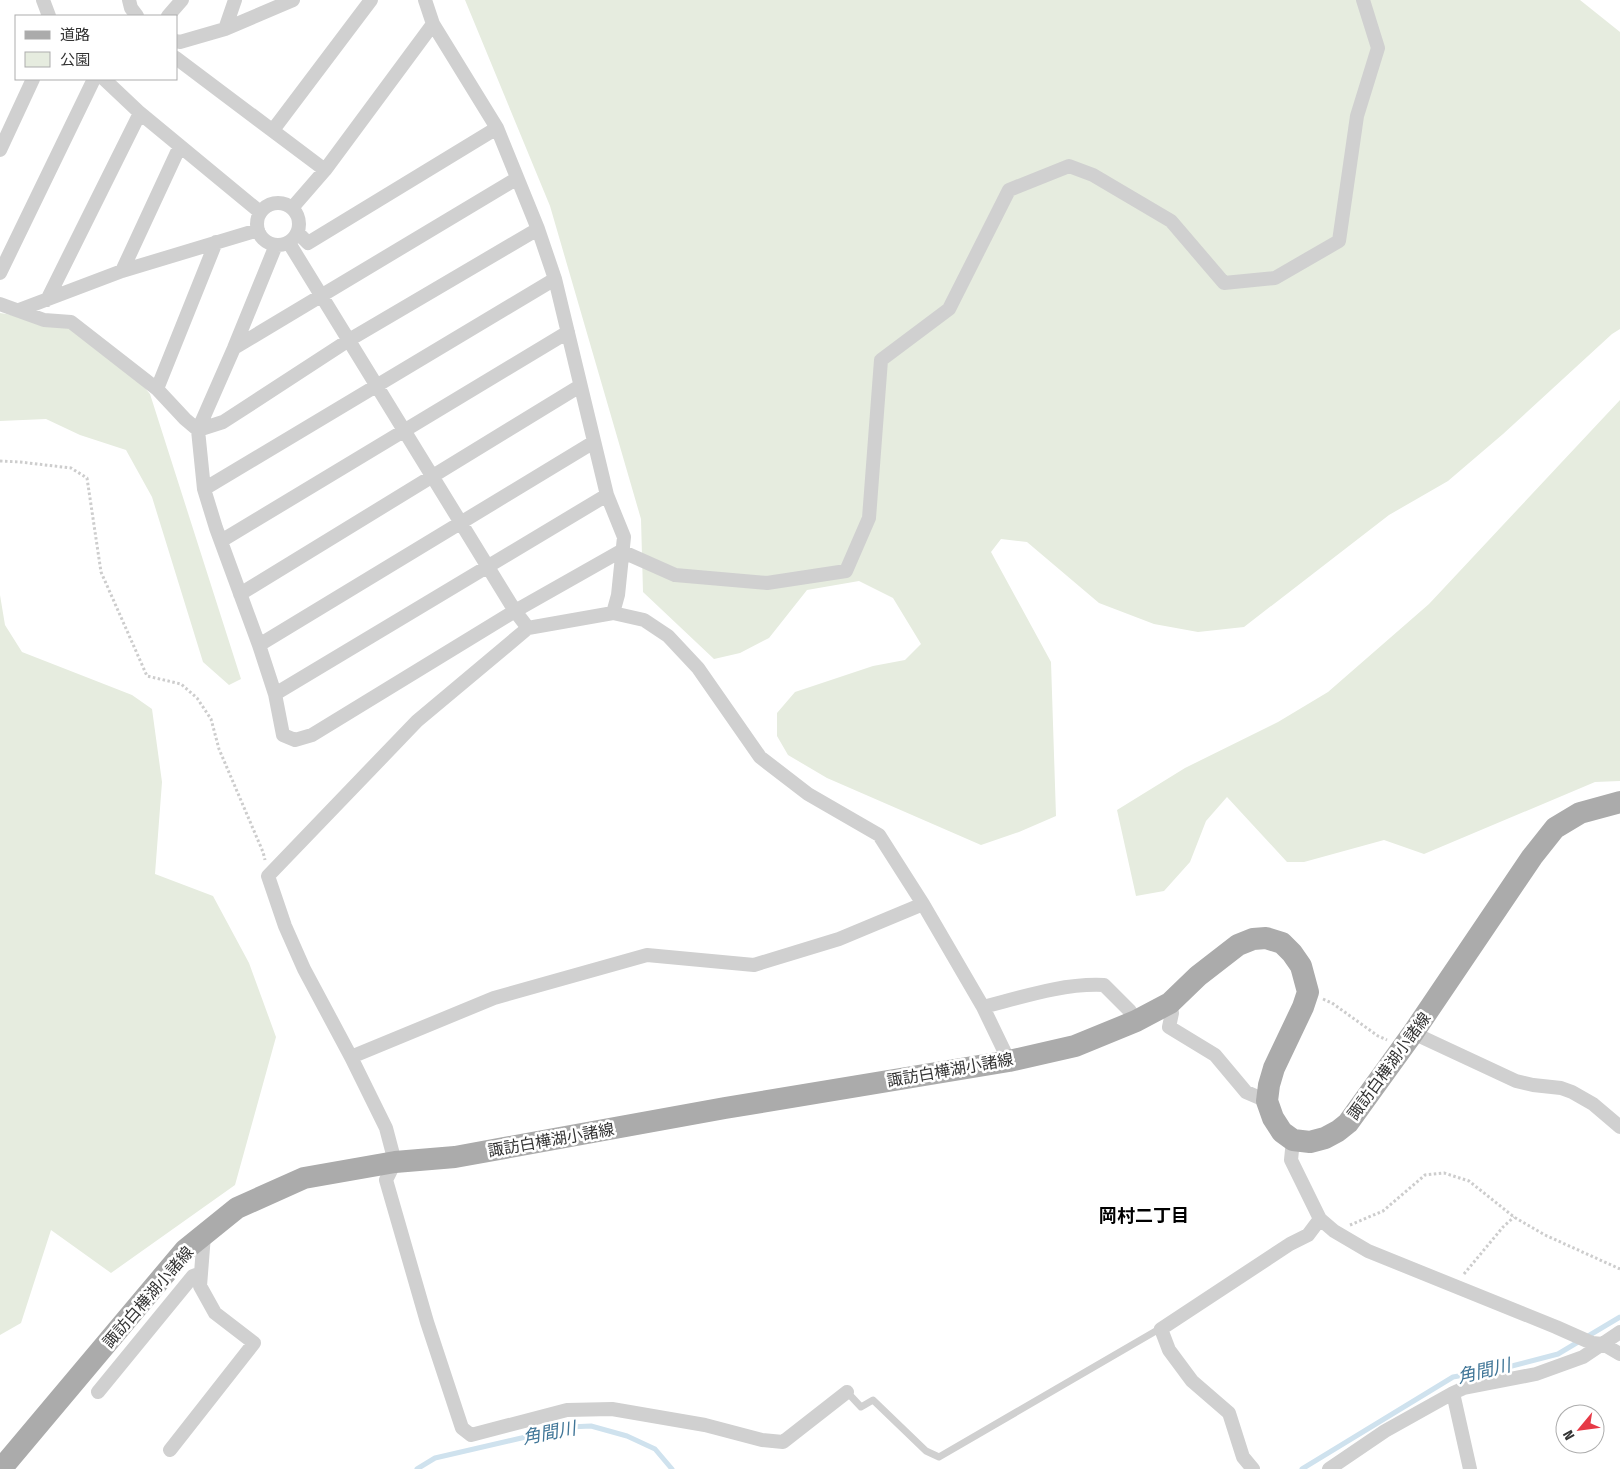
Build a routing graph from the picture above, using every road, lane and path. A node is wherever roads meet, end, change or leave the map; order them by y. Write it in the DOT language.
graph roads {
  1 [pos="43,0"];
  2 [pos="129,0"];
  3 [pos="182,0"];
  4 [pos="235,0"];
  5 [pos="293,0"];
  6 [pos="371,0"];
  7 [pos="425,0"];
  8 [pos="1363,0"];
  9 [pos="49,15"];
  10 [pos="136,15"];
  11 [pos="169,15"];
  12 [pos="433,24"];
  13 [pos="225,29"];
  14 [pos="178,42"];
  15 [pos="178,59"];
  16 [pos="33,80"];
  17 [pos="94,80"];
  18 [pos="105,80"];
  19 [pos="140,113"];
  20 [pos="497,128"];
  21 [pos="273,130"];
  22 [pos="180,146"];
  23 [pos="0,150"];
  24 [pos="325,170"];
  25 [pos="516,178"];
  26 [pos="292,208"];
  27 [pos="260,212"];
  28 [pos="538,229"];
  29 [pos="258,230"];
  30 [pos="288,240"];
  31 [pos="216,242"];
  32 [pos="122,271"];
  33 [pos="0,273"];
  34 [pos="555,279"];
  35 [pos="322,296"];
  36 [pos="47,300"];
  37 [pos="0,304"];
  38 [pos="18,310"];
  39 [pos="568,332"];
  40 [pos="349,340"];
  41 [pos="234,348"];
  42 [pos="376,385"];
  43 [pos="580,386"];
  44 [pos="158,389"];
  45 [pos="198,430"];
  46 [pos="404,431"];
  47 [pos="594,442"];
  48 [pos="0,461"];
  49 [pos="433,477"];
  50 [pos="204,489"];
  51 [pos="607,495"];
  52 [pos="461,522"];
  53 [pos="221,541"];
  54 [pos="621,551"];
  55 [pos="488,567"];
  56 [pos="240,594"];
  57 [pos="515,611"];
  58 [pos="613,613"];
  59 [pos="528,628"];
  60 [pos="259,645"];
  61 [pos="275,694"];
  62 [pos="1620,802"];
  63 [pos="268,876"];
  64 [pos="923,904"];
  65 [pos="1308,992"];
  66 [pos="1170,1003"];
  67 [pos="983,1007"];
  68 [pos="1130,1011"];
  69 [pos="1409,1040"];
  70 [pos="351,1057"];
  71 [pos="1009,1061"];
  72 [pos="1267,1101"];
  73 [pos="1620,1127"];
  74 [pos="1293,1140"];
  75 [pos="395,1162"];
  76 [pos="1514,1217"];
  77 [pos="1320,1219"];
  78 [pos="1334,1231"];
  79 [pos="204,1235"];
  80 [pos="1620,1269"];
  81 [pos="201,1273"];
  82 [pos="1454,1286"];
  83 [pos="1166,1325"];
  84 [pos="1620,1332"];
  85 [pos="1597,1344"];
  86 [pos="1620,1354"];
  87 [pos="98,1392"];
  88 [pos="847,1392"];
  89 [pos="1453,1393"];
  90 [pos="170,1450"];
  91 [pos="1,1469"];
  92 [pos="1253,1469"];
  93 [pos="1329,1469"];
  94 [pos="1470,1469"];
  1 -- 9 [label="street"];
  2 -- 10 [label="street"];
  3 -- 11 [label="street"];
  4 -- 13 [label="street"];
  5 -- 13 [label="street"];
  6 -- 21 [label="street"];
  7 -- 12 [label="street"];
  8 -- 54 [label="street"];
  12 -- 20 [label="street"];
  12 -- 24 [label="street"];
  13 -- 14 [label="street"];
  15 -- 21 [label="street"];
  16 -- 23 [label="street"];
  17 -- 33 [label="street"];
  18 -- 19 [label="street"];
  19 -- 22 [label="street"];
  19 -- 36 [label="street"];
  20 -- 25 [label="street"];
  20 -- 30 [label="street"];
  21 -- 24 [label="street"];
  22 -- 27 [label="street"];
  22 -- 32 [label="street"];
  24 -- 26 [label="street"];
  25 -- 28 [label="street"];
  25 -- 35 [label="street"];
  26 -- 27 [label="street"];
  26 -- 30 [label="street"];
  27 -- 29 [label="street"];
  28 -- 34 [label="street"];
  28 -- 40 [label="street"];
  29 -- 30 [label="street"];
  29 -- 31 [label="street"];
  30 -- 35 [label="street"];
  30 -- 41 [label="street"];
  31 -- 32 [label="street"];
  31 -- 44 [label="street"];
  32 -- 36 [label="street"];
  34 -- 39 [label="street"];
  34 -- 42 [label="street"];
  35 -- 40 [label="street"];
  35 -- 41 [label="street"];
  36 -- 38 [label="street"];
  37 -- 38 [label="street"];
  38 -- 44 [label="street"];
  39 -- 43 [label="street"];
  39 -- 46 [label="street"];
  40 -- 42 [label="street"];
  40 -- 45 [label="street"];
  41 -- 45 [label="street"];
  42 -- 46 [label="street"];
  42 -- 50 [label="street"];
  43 -- 47 [label="street"];
  43 -- 49 [label="street"];
  44 -- 45 [label="street"];
  45 -- 50 [label="street"];
  46 -- 49 [label="street"];
  46 -- 53 [label="street"];
  47 -- 51 [label="street"];
  47 -- 52 [label="street"];
  48 -- 63 [label="path"];
  49 -- 52 [label="street"];
  49 -- 56 [label="street"];
  50 -- 53 [label="street"];
  51 -- 54 [label="street"];
  51 -- 55 [label="street"];
  52 -- 55 [label="street"];
  52 -- 60 [label="street"];
  53 -- 56 [label="street"];
  54 -- 57 [label="street"];
  54 -- 58 [label="street"];
  55 -- 57 [label="street"];
  55 -- 61 [label="street"];
  56 -- 60 [label="street"];
  57 -- 59 [label="street"];
  57 -- 61 [label="street"];
  58 -- 59 [label="street"];
  58 -- 64 [label="street"];
  59 -- 63 [label="street"];
  60 -- 61 [label="street"];
  62 -- 69 [label="main road, 諏訪白樺湖小諸線"];
  63 -- 70 [label="street"];
  64 -- 67 [label="street"];
  64 -- 70 [label="street"];
  65 -- 66 [label="main road, 諏訪白樺湖小諸線"];
  65 -- 69 [label="path"];
  65 -- 72 [label="main road"];
  66 -- 71 [label="main road, 諏訪白樺湖小諸線"];
  66 -- 72 [label="street"];
  67 -- 68 [label="street"];
  67 -- 71 [label="street"];
  69 -- 73 [label="street"];
  69 -- 74 [label="main road, 諏訪白樺湖小諸線"];
  70 -- 75 [label="street"];
  71 -- 75 [label="main road, 諏訪白樺湖小諸線"];
  72 -- 74 [label="main road"];
  74 -- 77 [label="street"];
  75 -- 79 [label="main road, 諏訪白樺湖小諸線"];
  75 -- 88 [label="street"];
  76 -- 78 [label="path"];
  76 -- 80 [label="path"];
  76 -- 82 [label="path"];
  77 -- 78 [label="street"];
  77 -- 83 [label="street"];
  78 -- 82 [label="street"];
  79 -- 81 [label="street"];
  79 -- 91 [label="main road, 諏訪白樺湖小諸線"];
  81 -- 87 [label="street"];
  81 -- 90 [label="street"];
  82 -- 85 [label="street"];
  83 -- 88 [label="lane"];
  83 -- 92 [label="street"];
  84 -- 85 [label="street"];
  85 -- 86 [label="street"];
  85 -- 89 [label="street"];
  89 -- 93 [label="street"];
  89 -- 94 [label="street"];
}
